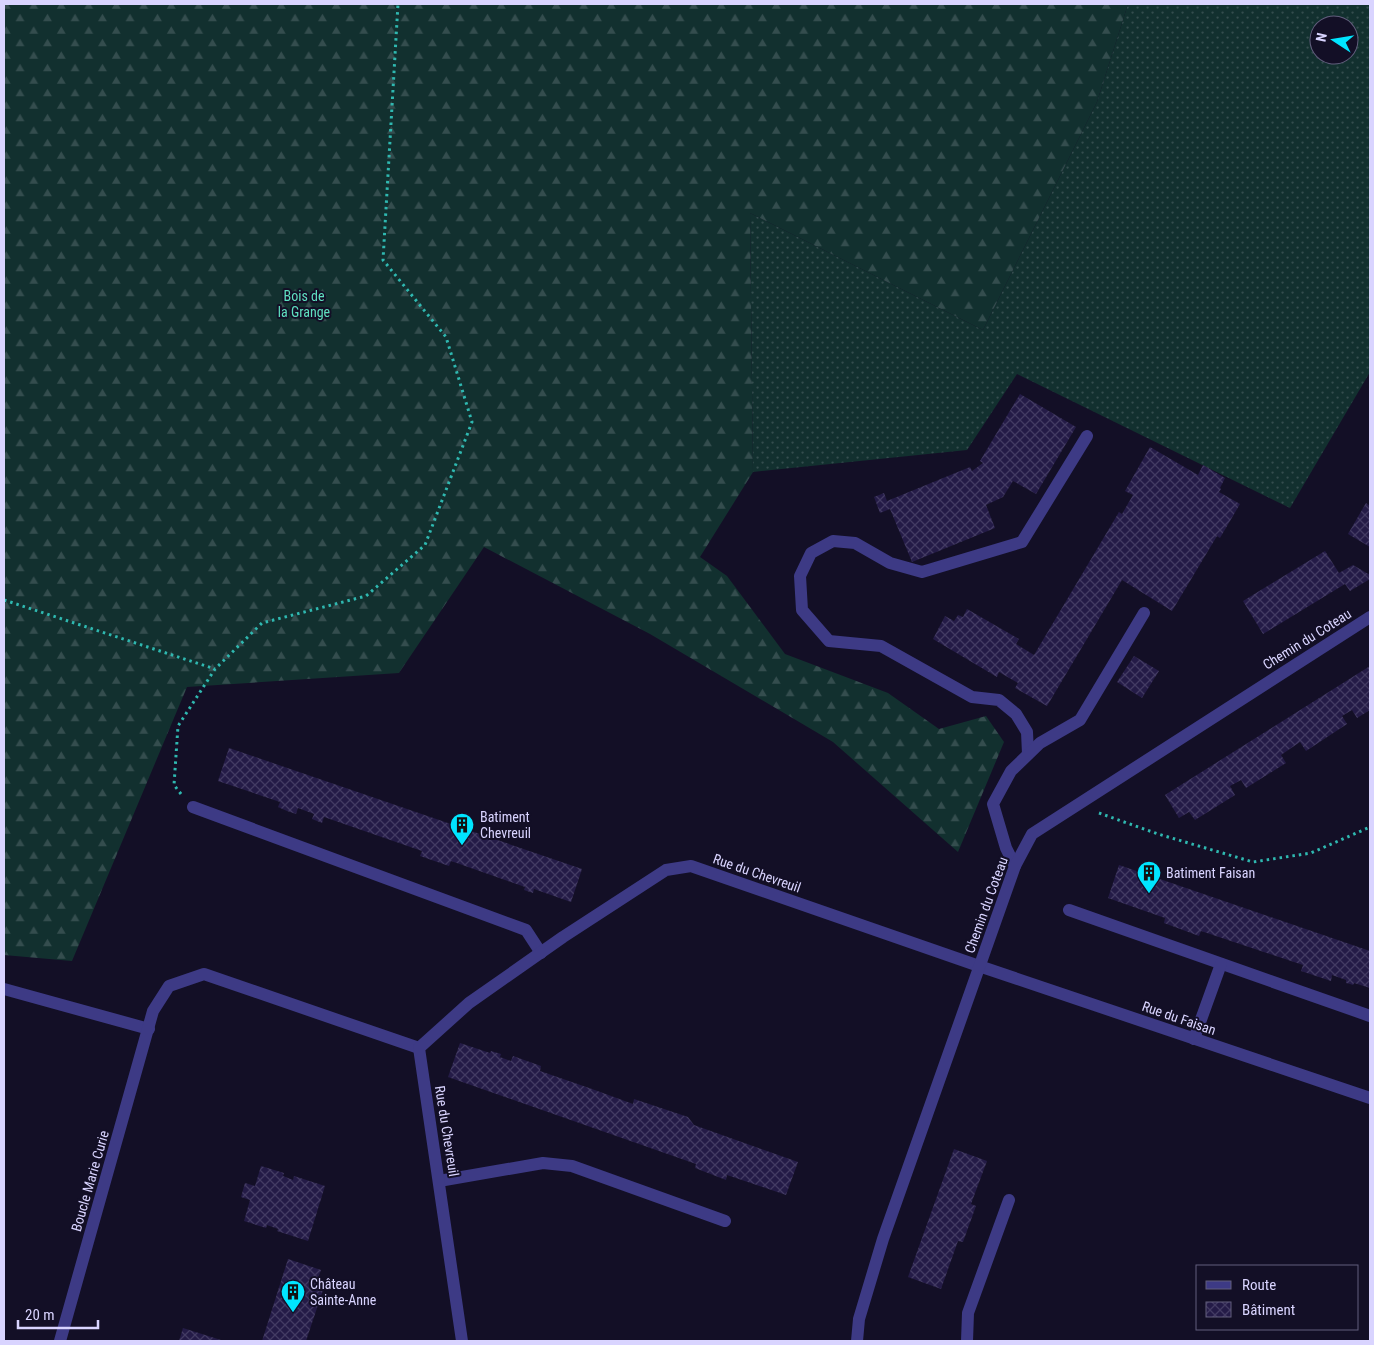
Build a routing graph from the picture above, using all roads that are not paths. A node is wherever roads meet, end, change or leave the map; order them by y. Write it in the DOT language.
graph roads {
  1 [pos="1087,436"];
  2 [pos="1144,613"];
  3 [pos="1370,616"];
  4 [pos="1028,754"];
  5 [pos="193,807"];
  6 [pos="1015,866"];
  7 [pos="1070,910"];
  8 [pos="540,953"];
  9 [pos="1221,964"];
  10 [pos="979,966"];
  11 [pos="4,989"];
  12 [pos="1370,1016"];
  13 [pos="148,1029"];
  14 [pos="1194,1039"];
  15 [pos="419,1048"];
  16 [pos="1370,1098"];
  17 [pos="439,1181"];
  18 [pos="1009,1200"];
  19 [pos="724,1221"];
  20 [pos="60,1341"];
  21 [pos="462,1341"];
  22 [pos="857,1341"];
  23 [pos="967,1341"];
  1 -- 4 [label="street"];
  2 -- 4 [label="street"];
  3 -- 6 [label="street, Chemin du Coteau"];
  4 -- 6 [label="street"];
  5 -- 8 [label="street"];
  6 -- 10 [label="street, Chemin du Coteau"];
  7 -- 9 [label="street"];
  8 -- 10 [label="street, Rue du Chevreuil"];
  8 -- 15 [label="street, Rue du Chevreuil"];
  9 -- 12 [label="street"];
  9 -- 14 [label="street"];
  10 -- 14 [label="street, Rue du Faisan"];
  10 -- 22 [label="street, Chemin du Coteau"];
  11 -- 13 [label="street"];
  13 -- 15 [label="street, Boucle Marie Curie"];
  13 -- 20 [label="street, Boucle Marie Curie"];
  14 -- 16 [label="street, Rue du Faisan"];
  15 -- 17 [label="street, Rue du Chevreuil"];
  17 -- 19 [label="street"];
  17 -- 21 [label="street, Rue du Chevreuil"];
  18 -- 23 [label="street"];
}
